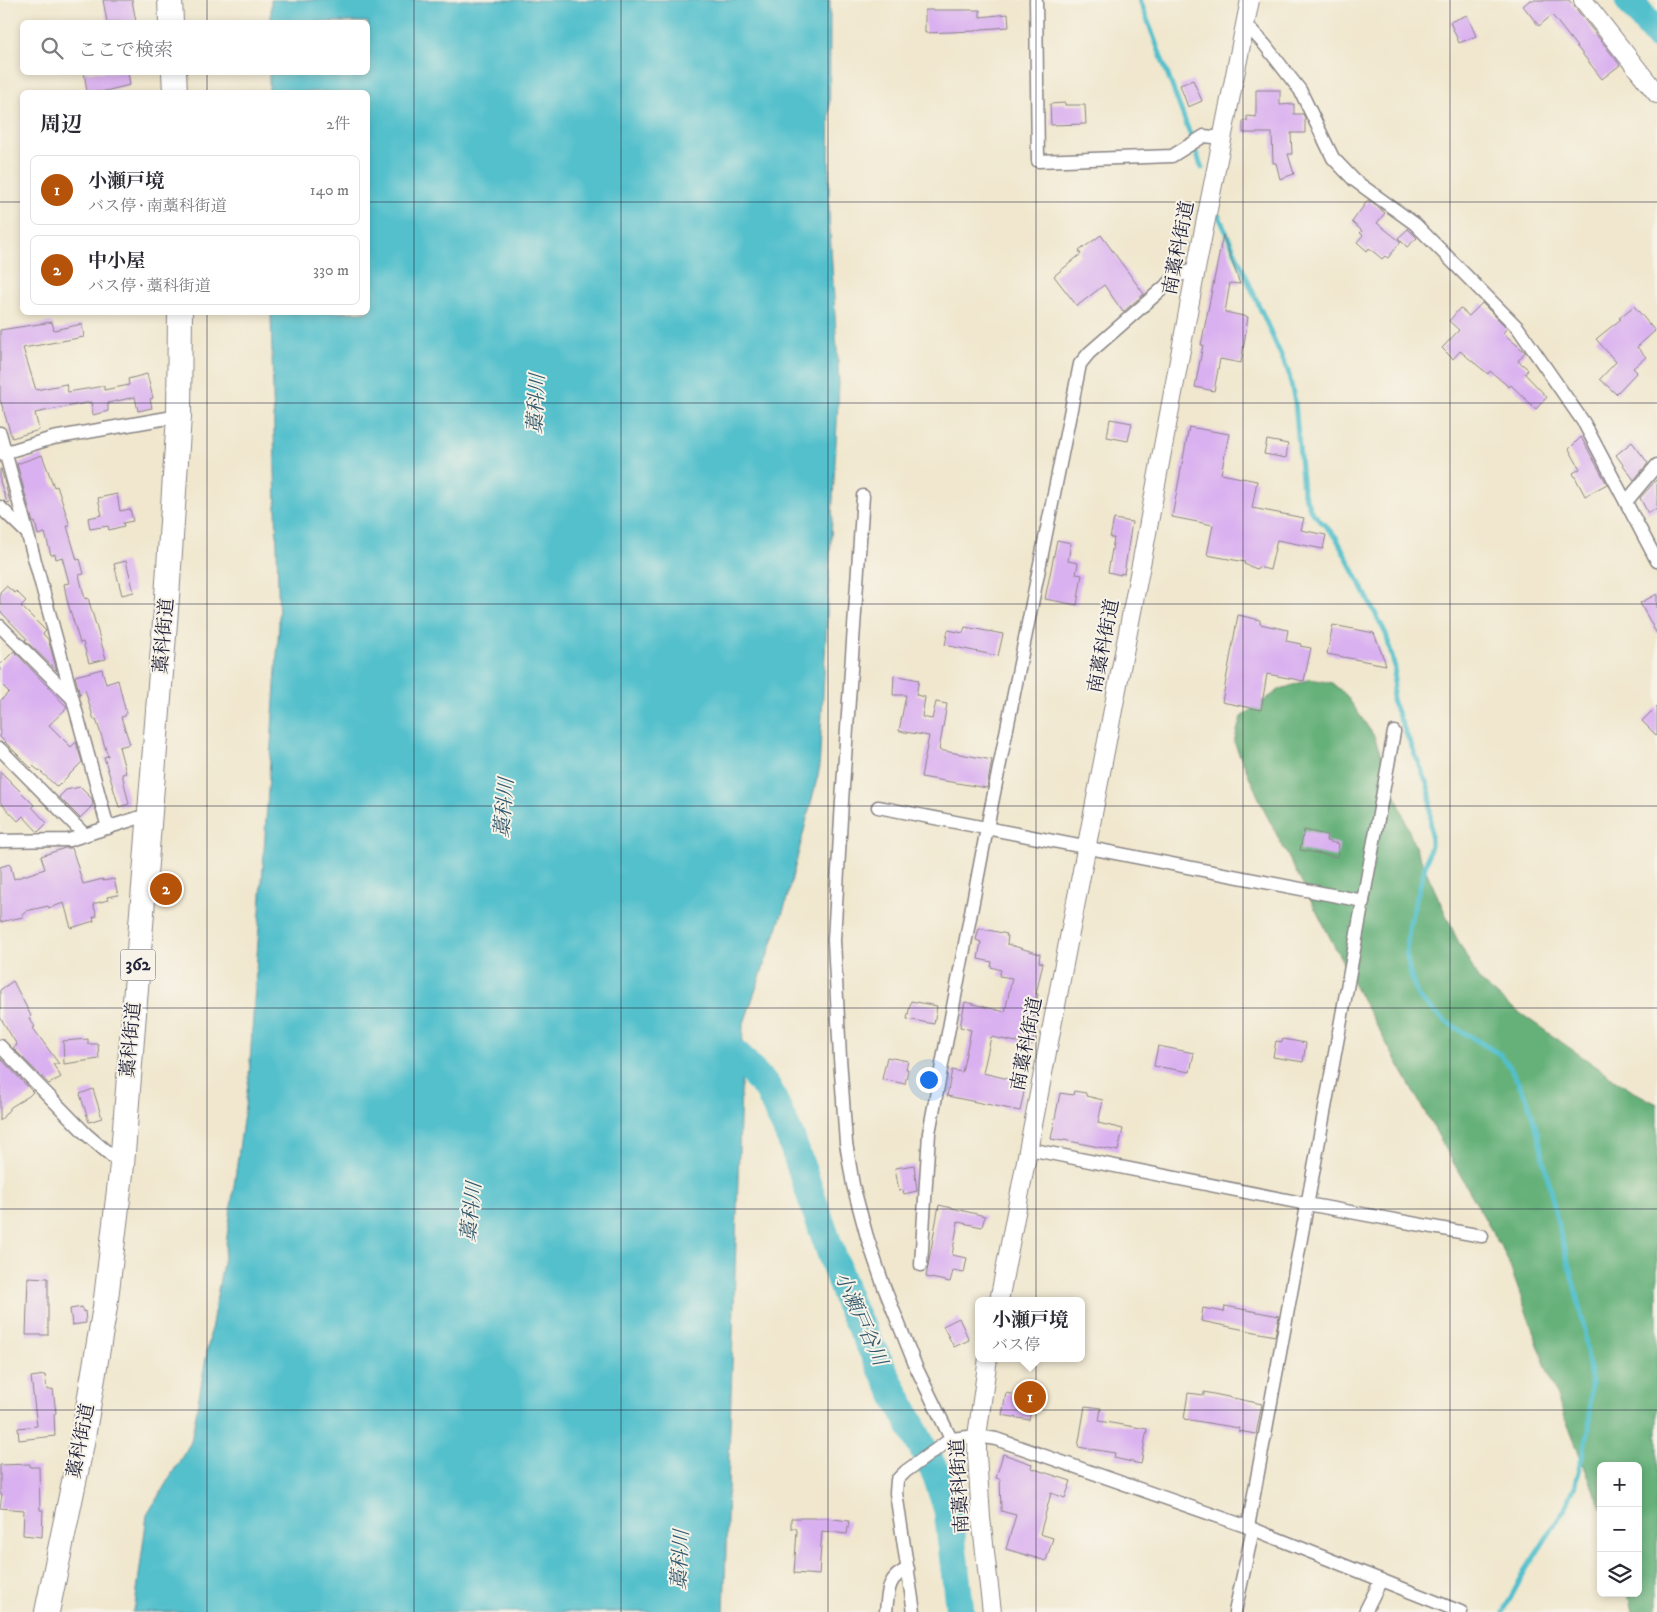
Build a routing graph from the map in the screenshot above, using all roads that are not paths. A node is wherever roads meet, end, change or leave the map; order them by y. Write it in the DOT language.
graph roads {
  1 [pos="170,0"];
  2 [pos="1036,0"];
  3 [pos="1250,0"];
  4 [pos="1583,0"];
  5 [pos="171,20"];
  6 [pos="1245,23"];
  7 [pos="174,75"];
  8 [pos="175,90"];
  9 [pos="1657,94"];
  10 [pos="1223,138"];
  11 [pos="1196,269"];
  12 [pos="180,315"];
  13 [pos="180,416"];
  14 [pos="0,433"];
  15 [pos="3,453"];
  16 [pos="1657,465"];
  17 [pos="863,496"];
  18 [pos="1626,502"];
  19 [pos="0,507"];
  20 [pos="27,534"];
  21 [pos="1657,561"];
  22 [pos="0,626"];
  23 [pos="73,698"];
  24 [pos="1394,732"];
  25 [pos="0,749"];
  26 [pos="878,807"];
  27 [pos="150,814"];
  28 [pos="108,828"];
  29 [pos="987,828"];
  30 [pos="85,835"];
  31 [pos="0,841"];
  32 [pos="1086,847"];
  33 [pos="1363,901"];
  34 [pos="0,1046"];
  35 [pos="1029,1149"];
  36 [pos="122,1165"];
  37 [pos="1307,1204"];
  38 [pos="1482,1236"];
  39 [pos="921,1265"];
  40 [pos="1000,1297"];
  41 [pos="987,1362"];
  42 [pos="977,1436"];
  43 [pos="951,1440"];
  44 [pos="1251,1528"];
  45 [pos="908,1569"];
  46 [pos="1381,1580"];
  47 [pos="47,1612"];
  48 [pos="886,1612"];
  49 [pos="914,1612"];
  50 [pos="992,1612"];
  51 [pos="1235,1612"];
  52 [pos="1365,1612"];
  53 [pos="1461,1612"];
  1 -- 5 [label="highway"];
  2 -- 10 [label="street"];
  3 -- 6 [label="main road, 南藁科街道"];
  4 -- 9 [label="main road"];
  6 -- 10 [label="main road, 南藁科街道"];
  6 -- 18 [label="street"];
  7 -- 8 [label="highway"];
  10 -- 11 [label="main road, 南藁科街道"];
  11 -- 29 [label="street"];
  11 -- 32 [label="main road, 南藁科街道"];
  12 -- 13 [label="highway, 藁科街道 / 362"];
  13 -- 15 [label="street"];
  13 -- 27 [label="highway, 藁科街道 / 362"];
  14 -- 15 [label="street"];
  15 -- 20 [label="street"];
  16 -- 18 [label="street"];
  17 -- 43 [label="street"];
  18 -- 21 [label="street"];
  19 -- 20 [label="street"];
  20 -- 23 [label="street"];
  22 -- 23 [label="street"];
  23 -- 28 [label="street"];
  24 -- 33 [label="street"];
  25 -- 30 [label="street"];
  26 -- 29 [label="street"];
  27 -- 28 [label="street"];
  27 -- 36 [label="highway, 藁科街道 / 362"];
  28 -- 30 [label="street"];
  29 -- 32 [label="street"];
  29 -- 39 [label="street"];
  30 -- 31 [label="street"];
  32 -- 33 [label="street"];
  32 -- 35 [label="main road, 南藁科街道"];
  33 -- 37 [label="street"];
  34 -- 36 [label="street"];
  35 -- 37 [label="street"];
  35 -- 40 [label="main road, 南藁科街道"];
  36 -- 47 [label="highway, 藁科街道 / 362"];
  37 -- 38 [label="street"];
  37 -- 44 [label="street"];
  41 -- 42 [label="main road, 南藁科街道"];
  42 -- 43 [label="street"];
  42 -- 44 [label="street"];
  42 -- 50 [label="main road, 南藁科街道"];
  43 -- 45 [label="street"];
  44 -- 46 [label="street"];
  44 -- 51 [label="street"];
  45 -- 48 [label="street"];
  45 -- 49 [label="street"];
  46 -- 52 [label="street"];
  46 -- 53 [label="street"];
}
